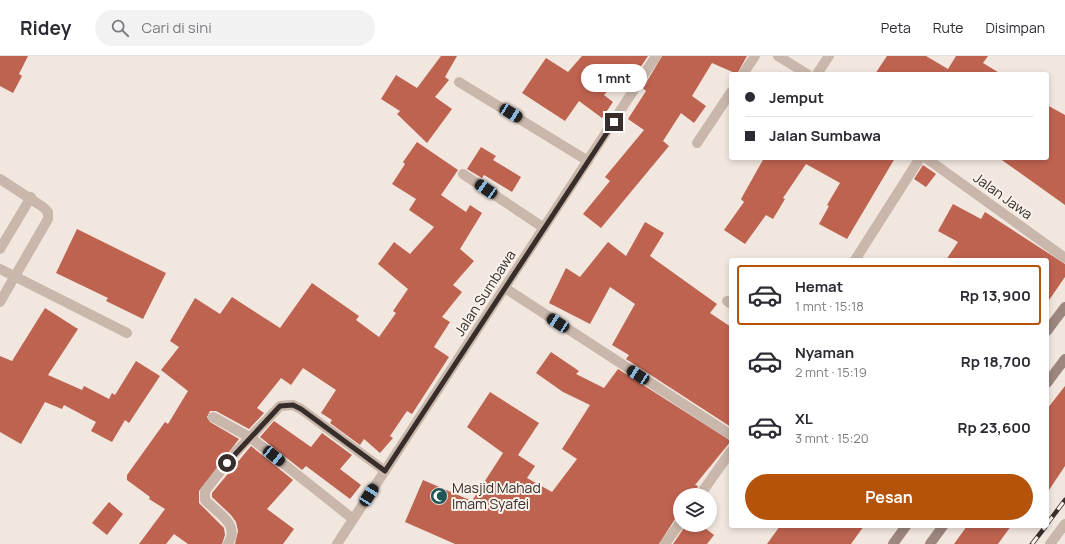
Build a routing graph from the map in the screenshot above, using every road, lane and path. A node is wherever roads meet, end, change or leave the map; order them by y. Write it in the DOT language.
graph roads {
  1 [pos="656,56"];
  2 [pos="755,56"];
  3 [pos="778,56"];
  4 [pos="829,56"];
  5 [pos="744,72"];
  6 [pos="804,72"];
  7 [pos="819,72"];
  8 [pos="459,82"];
  9 [pos="729,95"];
  10 [pos="697,143"];
  11 [pos="919,160"];
  12 [pos="929,160"];
  13 [pos="588,161"];
  14 [pos="463,174"];
  15 [pos="0,179"];
  16 [pos="31,197"];
  17 [pos="544,228"];
  18 [pos="0,249"];
  19 [pos="856,258"];
  20 [pos="1065,258"];
  21 [pos="0,269"];
  22 [pos="14,276"];
  23 [pos="505,288"];
  24 [pos="0,302"];
  25 [pos="1065,307"];
  26 [pos="1049,329"];
  27 [pos="127,333"];
  28 [pos="1065,358"];
  29 [pos="1049,380"];
  30 [pos="213,417"];
  31 [pos="729,434"];
  32 [pos="251,438"];
  33 [pos="729,454"];
  34 [pos="385,471"];
  35 [pos="705,488"];
  36 [pos="353,519"];
  37 [pos="1065,524"];
  38 [pos="905,528"];
  39 [pos="942,528"];
  40 [pos="674,532"];
  41 [pos="228,544"];
  42 [pos="337,544"];
  43 [pos="665,544"];
  44 [pos="893,544"];
  45 [pos="930,544"];
  46 [pos="1050,544"];
  1 -- 13 [label="street, Jalan Sumbawa"];
  2 -- 5 [label="street"];
  3 -- 6 [label="street"];
  4 -- 7 [label="street"];
  8 -- 13 [label="street"];
  9 -- 10 [label="street"];
  11 -- 19 [label="street"];
  12 -- 20 [label="street, Jalan Jawa"];
  13 -- 17 [label="street, Jalan Sumbawa"];
  14 -- 17 [label="street"];
  15 -- 16 [label="street"];
  16 -- 18 [label="street"];
  16 -- 22 [label="street"];
  17 -- 23 [label="street, Jalan Sumbawa"];
  21 -- 22 [label="street"];
  22 -- 24 [label="street"];
  22 -- 27 [label="street"];
  23 -- 31 [label="street"];
  23 -- 34 [label="street, Jalan Sumbawa"];
  25 -- 26 [label="main road"];
  28 -- 29 [label="main road"];
  30 -- 32 [label="street"];
  32 -- 34 [label="street"];
  32 -- 36 [label="street"];
  32 -- 41 [label="street"];
  33 -- 35 [label="street"];
  34 -- 36 [label="street, Jalan Sumbawa"];
  36 -- 42 [label="street, Jalan Sumbawa"];
  37 -- 46 [label="street"];
  38 -- 44 [label="main road"];
  39 -- 45 [label="main road"];
  40 -- 43 [label="street"];
}
